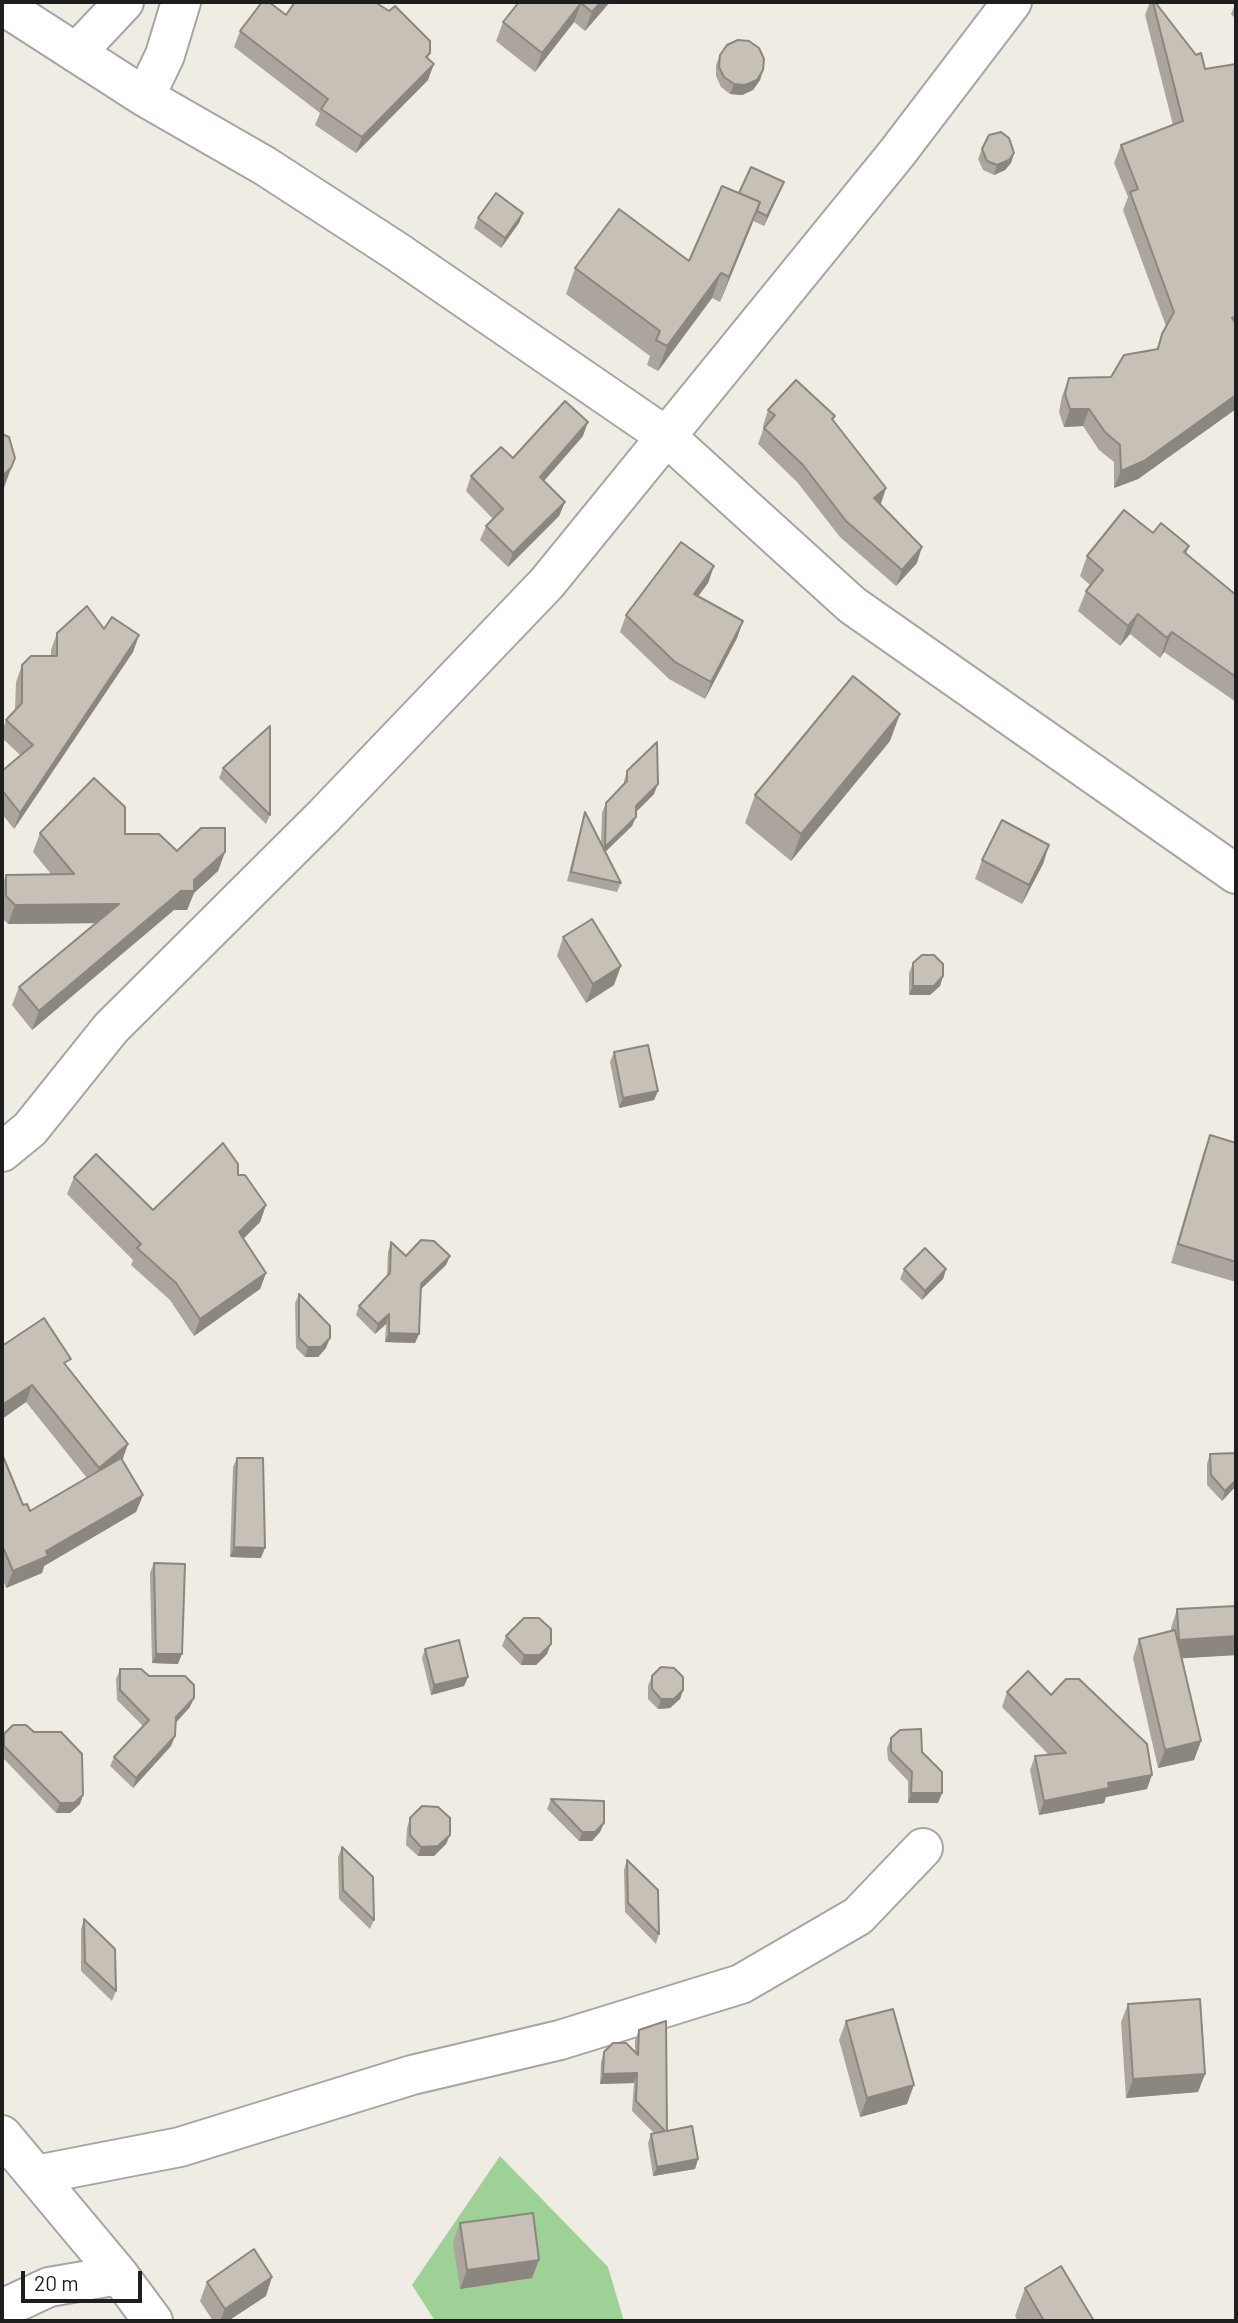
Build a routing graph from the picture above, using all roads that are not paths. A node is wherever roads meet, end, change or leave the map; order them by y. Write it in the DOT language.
graph roads {
  1 [pos="124,2"];
  2 [pos="181,2"];
  3 [pos="1012,2"];
  4 [pos="2,5"];
  5 [pos="76,53"];
  6 [pos="145,97"];
  7 [pos="667,438"];
  8 [pos="1236,874"];
  9 [pos="2,1152"];
  10 [pos="923,1848"];
  11 [pos="2,2135"];
  12 [pos="36,2175"];
  13 [pos="119,2275"];
  14 [pos="2,2309"];
  15 [pos="153,2321"];
  1 -- 5 [label="street"];
  2 -- 6 [label="street"];
  3 -- 7 [label="street"];
  4 -- 5 [label="street"];
  5 -- 6 [label="street"];
  6 -- 7 [label="street"];
  7 -- 8 [label="street"];
  7 -- 9 [label="street"];
  10 -- 12 [label="street"];
  11 -- 12 [label="street"];
  12 -- 13 [label="street"];
  13 -- 14 [label="street"];
  13 -- 15 [label="street"];
}
